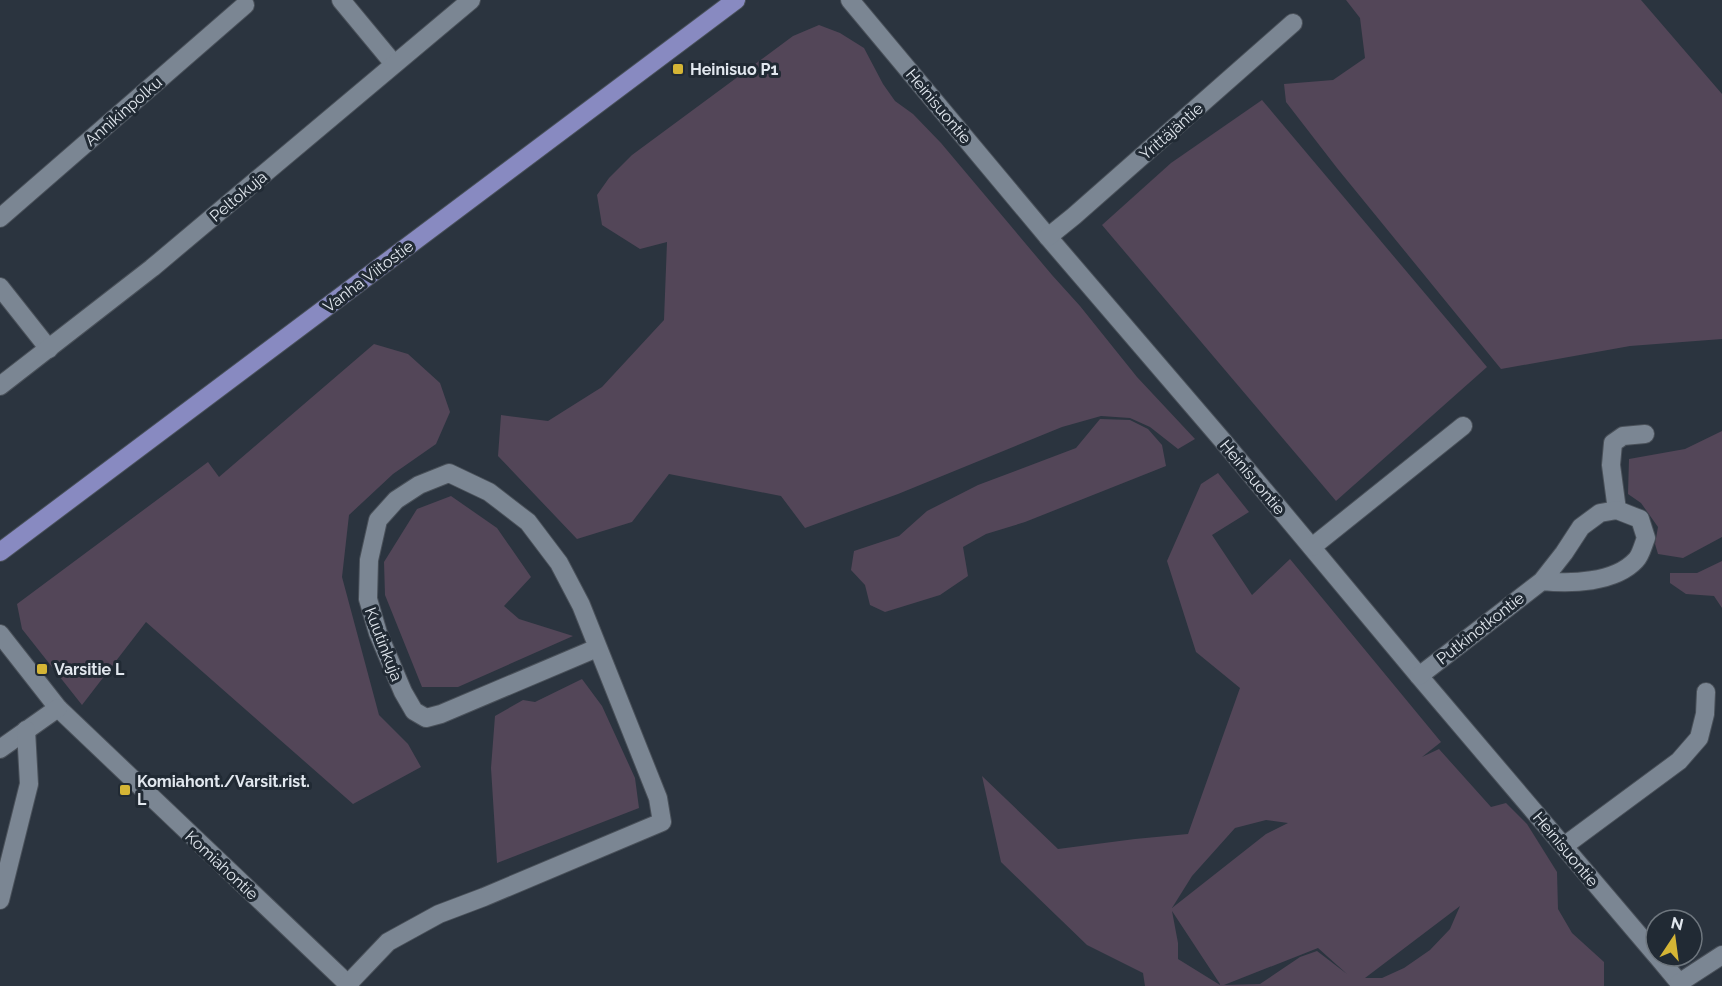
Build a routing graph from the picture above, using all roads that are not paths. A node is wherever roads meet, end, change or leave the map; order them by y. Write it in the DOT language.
graph roads {
  1 [pos="341,0"];
  2 [pos="471,0"];
  3 [pos="736,0"];
  4 [pos="850,0"];
  5 [pos="246,2"];
  6 [pos="1293,23"];
  7 [pos="394,64"];
  8 [pos="0,218"];
  9 [pos="1048,237"];
  10 [pos="0,287"];
  11 [pos="49,349"];
  12 [pos="0,386"];
  13 [pos="1462,426"];
  14 [pos="1645,434"];
  15 [pos="1617,510"];
  16 [pos="1312,547"];
  17 [pos="0,552"];
  18 [pos="1542,581"];
  19 [pos="0,634"];
  20 [pos="597,648"];
  21 [pos="1419,675"];
  22 [pos="1706,692"];
  23 [pos="58,708"];
  24 [pos="26,730"];
  25 [pos="0,749"];
  26 [pos="1564,846"];
  27 [pos="0,900"];
  28 [pos="1644,941"];
  29 [pos="1722,954"];
  30 [pos="1667,968"];
  31 [pos="1681,984"];
  32 [pos="349,985"];
  1 -- 7 [label="street"];
  2 -- 7 [label="street, Peltokuja"];
  3 -- 17 [label="main road, Vanha Viitostie"];
  4 -- 9 [label="street, Heinisuontie"];
  5 -- 8 [label="street, Annikinpolku"];
  6 -- 9 [label="street, Yrittäjäntie"];
  7 -- 11 [label="street, Peltokuja"];
  9 -- 16 [label="street, Heinisuontie"];
  10 -- 11 [label="street"];
  11 -- 12 [label="street, Peltokuja"];
  13 -- 16 [label="street"];
  14 -- 15 [label="street"];
  15 -- 18 [label="street, Putkinotkontie"];
  15 -- 18 [label="street, Putkinotkontie"];
  16 -- 21 [label="street, Heinisuontie"];
  18 -- 21 [label="street, Putkinotkontie"];
  19 -- 23 [label="street, Komiahontie"];
  20 -- 20 [label="street, Kuutinkuja"];
  20 -- 32 [label="street, Kuutinkuja"];
  21 -- 26 [label="street, Heinisuontie"];
  22 -- 26 [label="street"];
  23 -- 24 [label="street"];
  23 -- 32 [label="street, Komiahontie"];
  24 -- 25 [label="street"];
  24 -- 27 [label="street"];
  26 -- 28 [label="street, Heinisuontie"];
  29 -- 31 [label="street"];
  30 -- 31 [label="street, Heinisuontie"];
}
